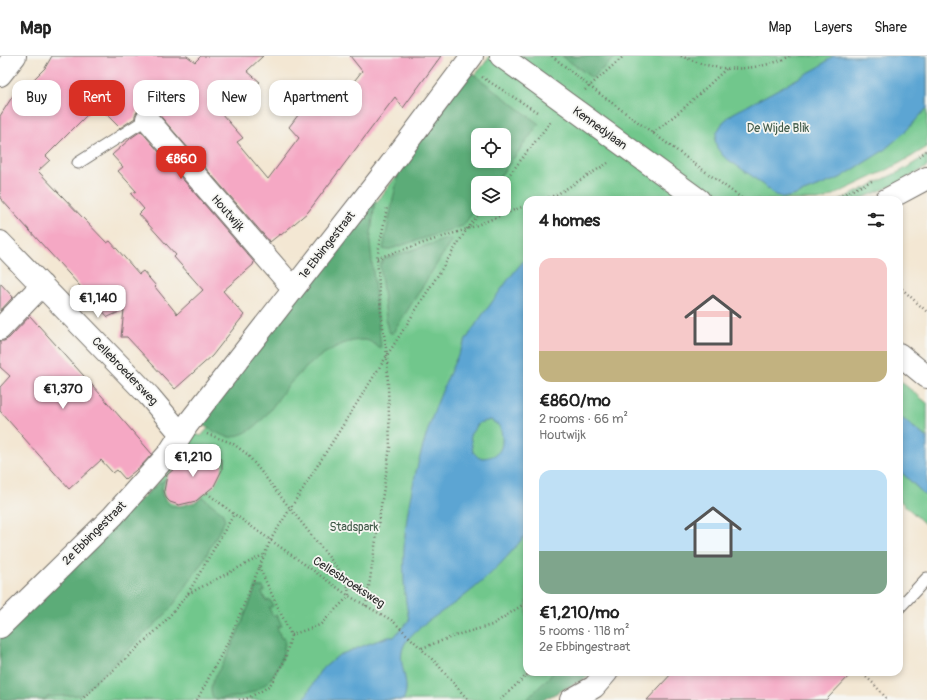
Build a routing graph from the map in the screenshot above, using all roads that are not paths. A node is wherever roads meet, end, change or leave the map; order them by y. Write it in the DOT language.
graph roads {
  1 [pos="15,56"];
  2 [pos="501,56"];
  3 [pos="469,61"];
  4 [pos="0,75"];
  5 [pos="147,118"];
  6 [pos="78,163"];
  7 [pos="927,178"];
  8 [pos="694,196"];
  9 [pos="893,196"];
  10 [pos="0,242"];
  11 [pos="42,285"];
  12 [pos="293,288"];
  13 [pos="0,329"];
  14 [pos="903,357"];
  15 [pos="927,377"];
  16 [pos="184,429"];
  17 [pos="927,578"];
  18 [pos="903,604"];
  19 [pos="0,627"];
  20 [pos="604,676"];
  21 [pos="581,698"];
  1 -- 4 [label="street"];
  2 -- 8 [label="street, Kennedylaan"];
  3 -- 12 [label="street, 1e Ebbingestraat"];
  5 -- 6 [label="lane"];
  5 -- 12 [label="street, Houtwijk"];
  7 -- 9 [label="street"];
  10 -- 11 [label="street, Cellebroedersweg"];
  11 -- 13 [label="street"];
  11 -- 16 [label="street, Cellebroedersweg"];
  12 -- 16 [label="street, 1e Ebbingestraat"];
  14 -- 15 [label="street"];
  16 -- 19 [label="street, 2e Ebbingestraat"];
  17 -- 18 [label="lane"];
  20 -- 21 [label="street"];
}
